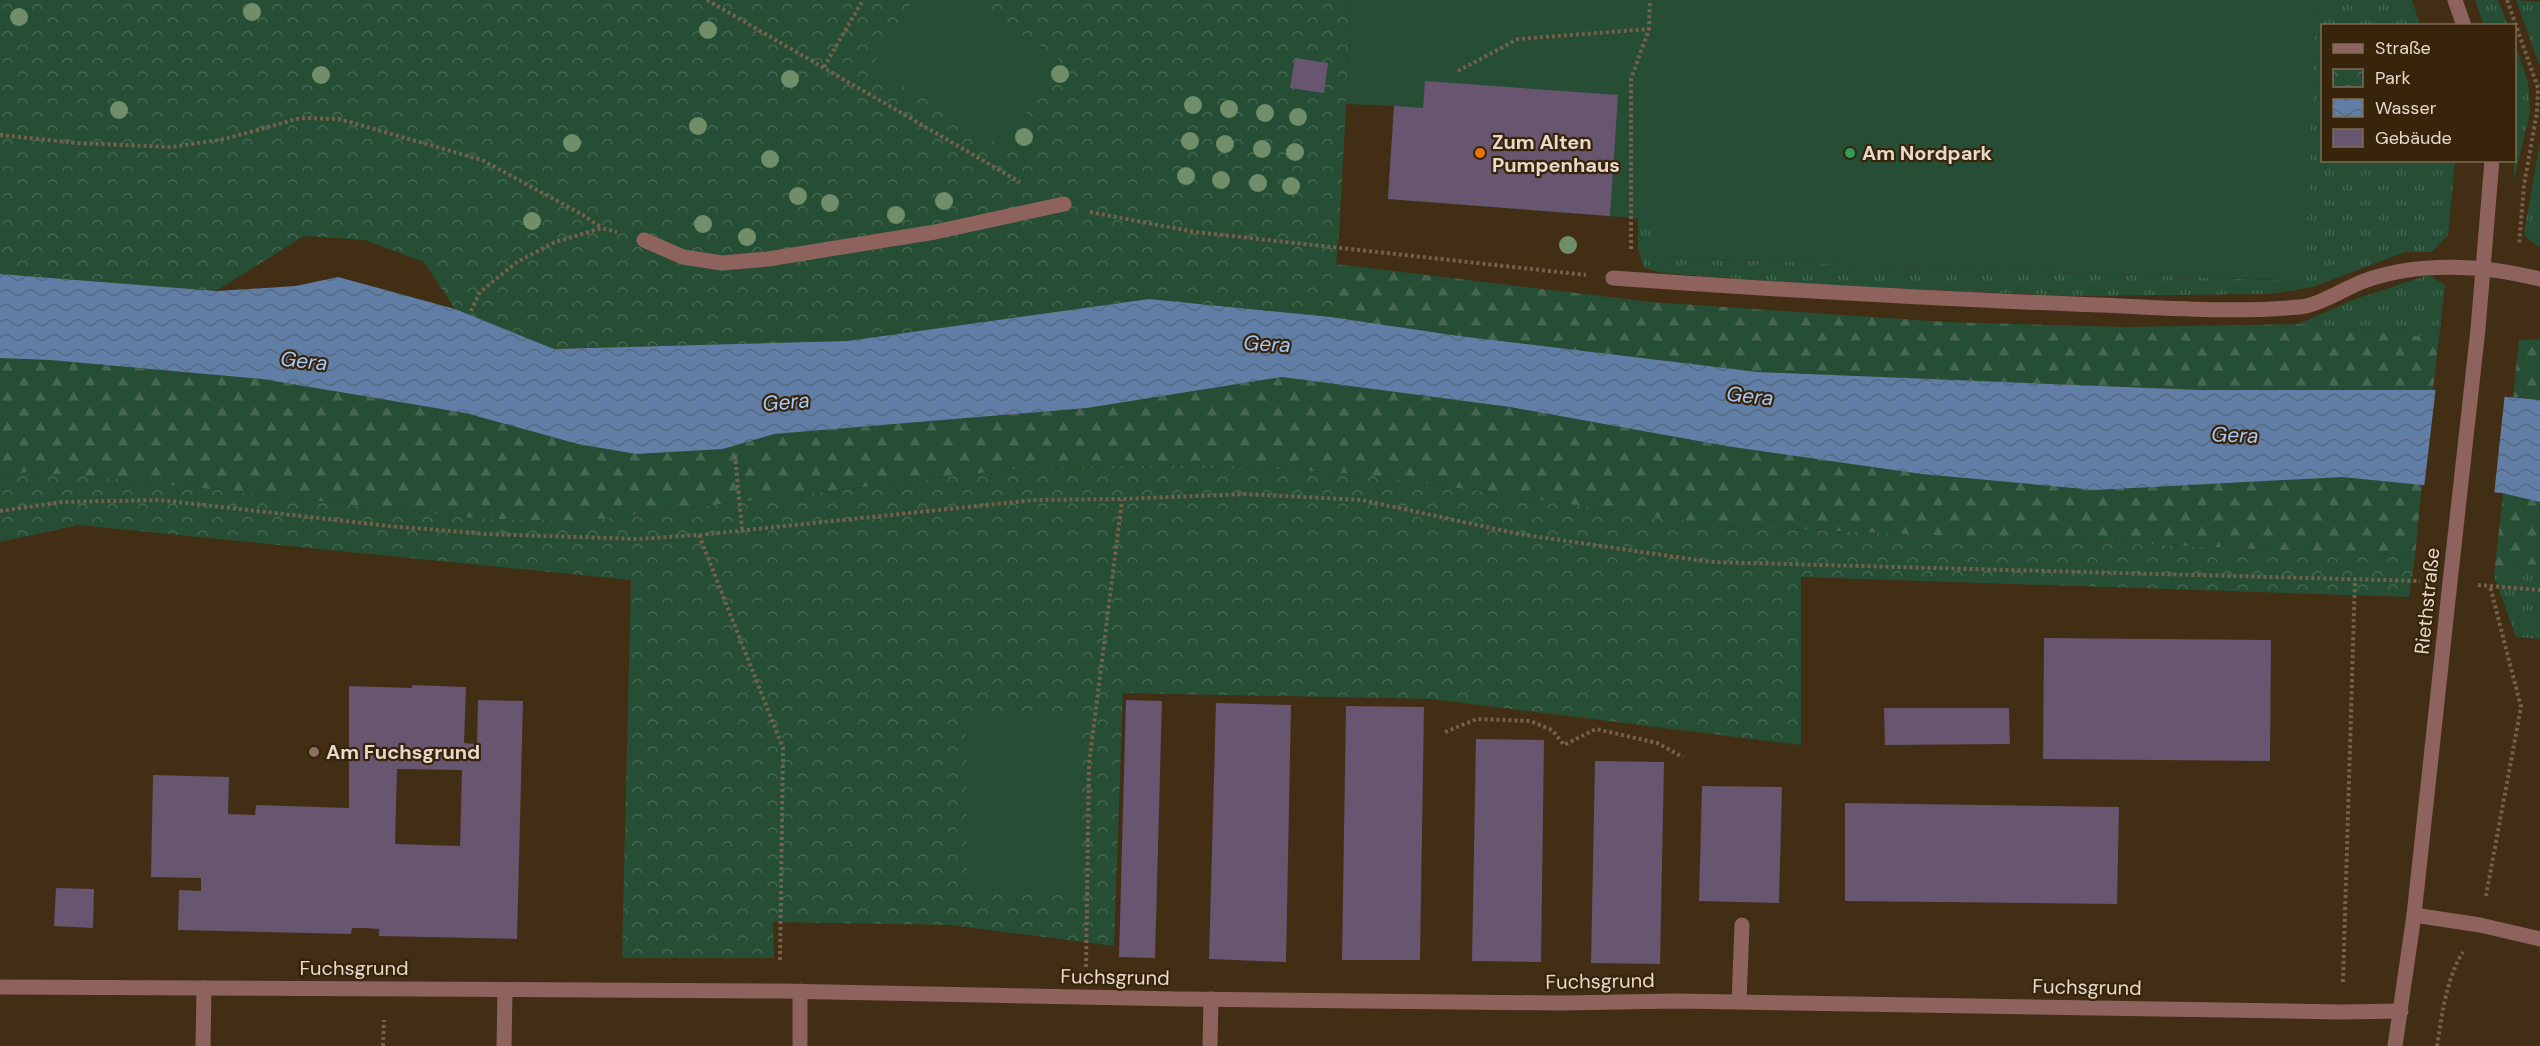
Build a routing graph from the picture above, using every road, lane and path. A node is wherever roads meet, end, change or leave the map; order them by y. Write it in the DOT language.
graph roads {
  1 [pos="707,0"];
  2 [pos="863,0"];
  3 [pos="1650,0"];
  4 [pos="2455,0"];
  5 [pos="2507,0"];
  6 [pos="2463,24"];
  7 [pos="2515,24"];
  8 [pos="2516,26"];
  9 [pos="1649,29"];
  10 [pos="825,68"];
  11 [pos="1458,71"];
  12 [pos="0,135"];
  13 [pos="2492,162"];
  14 [pos="1064,204"];
  15 [pos="602,228"];
  16 [pos="644,240"];
  17 [pos="2484,269"];
  18 [pos="2517,273"];
  19 [pos="1613,278"];
  20 [pos="1631,279"];
  21 [pos="2540,279"];
  22 [pos="471,311"];
  23 [pos="735,456"];
  24 [pos="1122,500"];
  25 [pos="0,511"];
  26 [pos="742,529"];
  27 [pos="699,535"];
  28 [pos="2355,579"];
  29 [pos="2450,582"];
  30 [pos="2490,586"];
  31 [pos="2540,590"];
  32 [pos="1445,732"];
  33 [pos="1683,757"];
  34 [pos="2414,915"];
  35 [pos="1742,925"];
  36 [pos="2480,925"];
  37 [pos="2540,939"];
  38 [pos="0,987"];
  39 [pos="204,988"];
  40 [pos="505,990"];
  41 [pos="779,991"];
  42 [pos="800,992"];
  43 [pos="1085,998"];
  44 [pos="1211,999"];
  45 [pos="1739,1002"];
  46 [pos="2401,1011"];
  47 [pos="2342,1012"];
  48 [pos="203,1046"];
  49 [pos="504,1046"];
  50 [pos="800,1046"];
  51 [pos="1210,1046"];
  52 [pos="2396,1046"];
  53 [pos="2437,1046"];
  1 -- 10 [label="path"];
  2 -- 10 [label="path"];
  3 -- 9 [label="path"];
  4 -- 6 [label="street"];
  5 -- 7 [label="path"];
  8 -- 18 [label="path"];
  9 -- 11 [label="path"];
  9 -- 20 [label="path"];
  10 -- 14 [label="path"];
  12 -- 15 [label="path"];
  13 -- 17 [label="street, Riethstraße"];
  14 -- 16 [label="street"];
  14 -- 19 [label="path"];
  15 -- 16 [label="path"];
  15 -- 22 [label="path"];
  17 -- 18 [label="street"];
  17 -- 20 [label="street"];
  17 -- 29 [label="street, Riethstraße"];
  18 -- 21 [label="street"];
  19 -- 20 [label="street"];
  23 -- 26 [label="path"];
  24 -- 26 [label="path"];
  24 -- 28 [label="path"];
  24 -- 43 [label="path"];
  25 -- 27 [label="path"];
  26 -- 27 [label="path"];
  27 -- 41 [label="path"];
  28 -- 29 [label="path"];
  28 -- 47 [label="path"];
  29 -- 30 [label="path"];
  29 -- 34 [label="street, Riethstraße"];
  30 -- 31 [label="path"];
  30 -- 36 [label="path"];
  32 -- 33 [label="path"];
  34 -- 36 [label="street"];
  34 -- 46 [label="street, Riethstraße"];
  35 -- 45 [label="street"];
  36 -- 37 [label="street"];
  36 -- 53 [label="path"];
  38 -- 39 [label="street, Fuchsgrund"];
  39 -- 40 [label="street, Fuchsgrund"];
  39 -- 48 [label="street"];
  40 -- 41 [label="street, Fuchsgrund"];
  40 -- 49 [label="street"];
  41 -- 42 [label="street, Fuchsgrund"];
  42 -- 43 [label="street, Fuchsgrund"];
  42 -- 50 [label="street"];
  43 -- 44 [label="street, Fuchsgrund"];
  44 -- 45 [label="street, Fuchsgrund"];
  44 -- 51 [label="street"];
  45 -- 47 [label="street, Fuchsgrund"];
  46 -- 47 [label="street, Fuchsgrund"];
  46 -- 52 [label="street, Riethstraße"];
}
